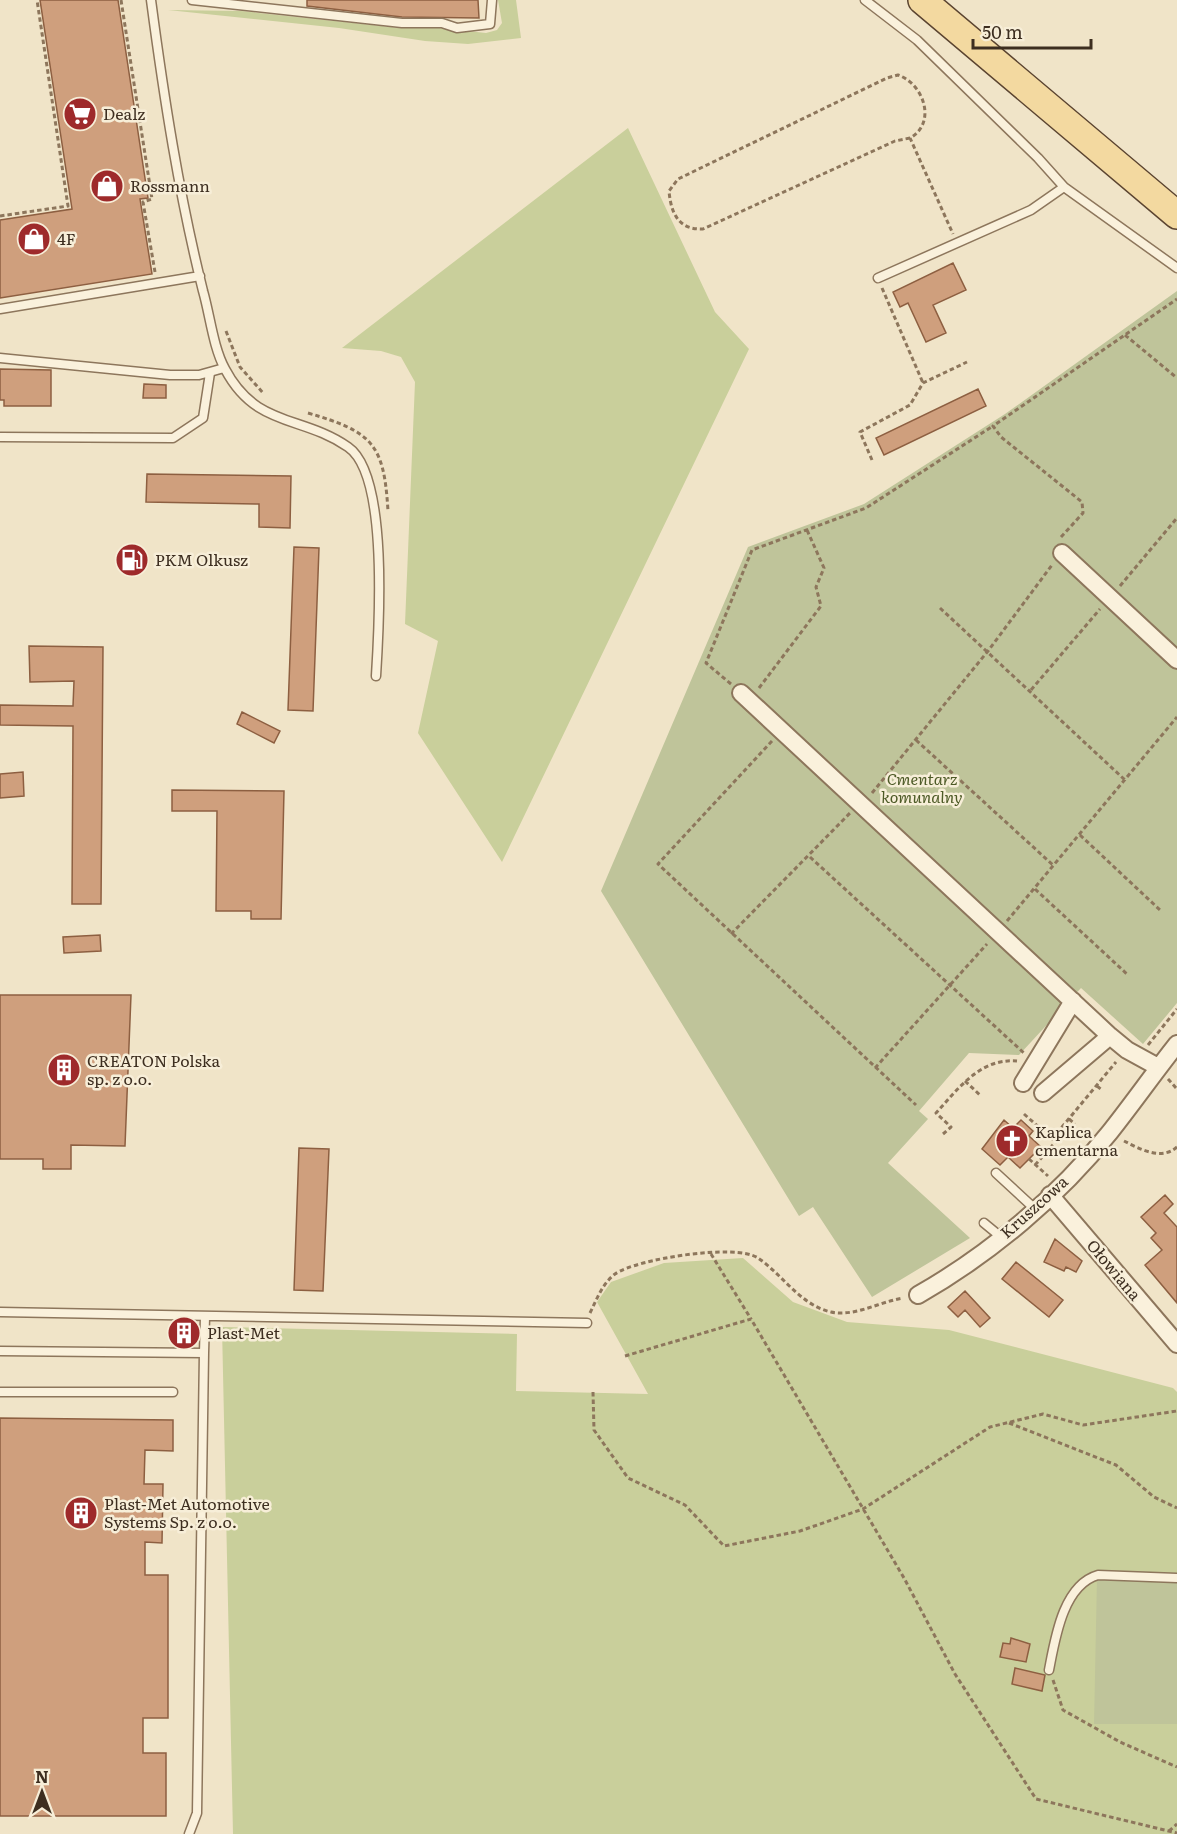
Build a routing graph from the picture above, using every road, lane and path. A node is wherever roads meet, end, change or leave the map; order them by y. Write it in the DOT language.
graph roads {
  1 [pos="37,0"];
  2 [pos="121,0"];
  3 [pos="151,0"];
  4 [pos="192,0"];
  5 [pos="492,0"];
  6 [pos="865,0"];
  7 [pos="922,0"];
  8 [pos="910,138"];
  9 [pos="1064,187"];
  10 [pos="1177,214"];
  11 [pos="0,216"];
  12 [pos="956,242"];
  13 [pos="1177,268"];
  14 [pos="200,276"];
  15 [pos="156,277"];
  16 [pos="878,278"];
  17 [pos="1177,299"];
  18 [pos="0,309"];
  19 [pos="223,324"];
  20 [pos="1125,335"];
  21 [pos="0,358"];
  22 [pos="967,362"];
  23 [pos="224,368"];
  24 [pos="210,373"];
  25 [pos="1177,378"];
  26 [pos="923,383"];
  27 [pos="273,400"];
  28 [pos="300,411"];
  29 [pos="993,426"];
  30 [pos="0,437"];
  31 [pos="872,460"];
  32 [pos="388,511"];
  33 [pos="1177,518"];
  34 [pos="807,530"];
  35 [pos="1062,553"];
  36 [pos="1111,596"];
  37 [pos="940,608"];
  38 [pos="988,651"];
  39 [pos="1177,660"];
  40 [pos="376,676"];
  41 [pos="1031,690"];
  42 [pos="745,697"];
  43 [pos="1177,717"];
  44 [pos="782,731"];
  45 [pos="916,739"];
  46 [pos="1125,780"];
  47 [pos="859,803"];
  48 [pos="1080,835"];
  49 [pos="809,857"];
  50 [pos="1054,866"];
  51 [pos="1035,889"];
  52 [pos="1160,910"];
  53 [pos="998,932"];
  54 [pos="731,934"];
  55 [pos="1128,975"];
  56 [pos="951,985"];
  57 [pos="1073,1001"];
  58 [pos="1177,1009"];
  59 [pos="1110,1036"];
  60 [pos="1177,1044"];
  61 [pos="1133,1053"];
  62 [pos="1034,1062"];
  63 [pos="1158,1067"];
  64 [pos="874,1068"];
  65 [pos="965,1081"];
  66 [pos="1023,1083"];
  67 [pos="1097,1086"];
  68 [pos="1102,1090"];
  69 [pos="1043,1093"];
  70 [pos="981,1096"];
  71 [pos="916,1105"];
  72 [pos="1024,1114"];
  73 [pos="1069,1119"];
  74 [pos="1075,1124"];
  75 [pos="943,1134"];
  76 [pos="1109,1134"];
  77 [pos="1056,1135"];
  78 [pos="1177,1147"];
  79 [pos="1029,1159"];
  80 [pos="1035,1165"];
  81 [pos="996,1173"];
  82 [pos="1044,1173"];
  83 [pos="1050,1195"];
  84 [pos="1035,1209"];
  85 [pos="984,1223"];
  86 [pos="1001,1237"];
  87 [pos="710,1253"];
  88 [pos="918,1295"];
  89 [pos="0,1312"];
  90 [pos="205,1317"];
  91 [pos="751,1319"];
  92 [pos="587,1323"];
  93 [pos="1174,1334"];
  94 [pos="0,1351"];
  95 [pos="204,1353"];
  96 [pos="625,1356"];
  97 [pos="0,1392"];
  98 [pos="173,1392"];
  99 [pos="593,1392"];
  100 [pos="1177,1411"];
  101 [pos="1009,1423"];
  102 [pos="1177,1508"];
  103 [pos="863,1509"];
  104 [pos="1177,1578"];
  105 [pos="1049,1670"];
  106 [pos="1177,1767"];
  107 [pos="1177,1824"];
  108 [pos="1169,1831"];
  109 [pos="1177,1833"];
  110 [pos="189,1834"];
  1 -- 11 [label="path"];
  2 -- 15 [label="path"];
  3 -- 14 [label="lane"];
  4 -- 5 [label="lane"];
  6 -- 9 [label="lane"];
  7 -- 10 [label="main road"];
  8 -- 8 [label="path"];
  8 -- 12 [label="path"];
  9 -- 12 [label="lane"];
  9 -- 13 [label="lane"];
  12 -- 16 [label="lane"];
  14 -- 18 [label="lane"];
  14 -- 23 [label="lane"];
  16 -- 26 [label="path"];
  17 -- 20 [label="path"];
  19 -- 27 [label="path"];
  20 -- 25 [label="path"];
  20 -- 29 [label="path"];
  21 -- 24 [label="lane"];
  22 -- 26 [label="path"];
  23 -- 24 [label="lane"];
  23 -- 40 [label="lane"];
  24 -- 30 [label="lane"];
  26 -- 31 [label="path"];
  28 -- 32 [label="path"];
  29 -- 34 [label="path"];
  29 -- 35 [label="path"];
  33 -- 36 [label="path"];
  34 -- 42 [label="path"];
  34 -- 42 [label="path"];
  35 -- 36 [label="street"];
  35 -- 38 [label="path"];
  36 -- 39 [label="street"];
  36 -- 41 [label="path"];
  37 -- 38 [label="path"];
  38 -- 41 [label="path"];
  38 -- 45 [label="path"];
  41 -- 46 [label="path"];
  42 -- 44 [label="street"];
  43 -- 46 [label="path"];
  44 -- 47 [label="street"];
  44 -- 54 [label="path"];
  45 -- 47 [label="path"];
  45 -- 50 [label="path"];
  46 -- 48 [label="path"];
  47 -- 49 [label="path"];
  47 -- 53 [label="street"];
  48 -- 50 [label="path"];
  48 -- 52 [label="path"];
  49 -- 54 [label="path"];
  49 -- 56 [label="path"];
  50 -- 51 [label="path"];
  51 -- 53 [label="path"];
  51 -- 55 [label="path"];
  53 -- 56 [label="path"];
  53 -- 57 [label="street"];
  54 -- 64 [label="path"];
  56 -- 62 [label="path"];
  56 -- 64 [label="path"];
  57 -- 59 [label="street"];
  57 -- 62 [label="street"];
  58 -- 61 [label="path"];
  59 -- 61 [label="street"];
  59 -- 69 [label="street"];
  60 -- 63 [label="street, Kruszcowa"];
  61 -- 63 [label="street"];
  61 -- 67 [label="path"];
  62 -- 65 [label="path"];
  62 -- 66 [label="street"];
  63 -- 76 [label="street, Kruszcowa"];
  64 -- 71 [label="path"];
  65 -- 70 [label="path"];
  65 -- 75 [label="path"];
  67 -- 68 [label="path"];
  67 -- 73 [label="path"];
  72 -- 77 [label="path"];
  73 -- 74 [label="path"];
  73 -- 77 [label="path"];
  76 -- 78 [label="path"];
  76 -- 83 [label="street, Kruszcowa"];
  77 -- 80 [label="path"];
  79 -- 80 [label="path"];
  80 -- 82 [label="path"];
  81 -- 84 [label="lane"];
  83 -- 84 [label="street, Kruszcowa"];
  83 -- 93 [label="street, Ołowiana"];
  84 -- 86 [label="street, Kruszcowa"];
  85 -- 86 [label="lane"];
  86 -- 88 [label="street, Kruszcowa"];
  87 -- 88 [label="path"];
  87 -- 91 [label="path"];
  87 -- 92 [label="path"];
  89 -- 90 [label="lane"];
  90 -- 92 [label="lane"];
  90 -- 95 [label="lane"];
  91 -- 96 [label="path"];
  91 -- 103 [label="path"];
  94 -- 95 [label="lane"];
  95 -- 110 [label="lane"];
  97 -- 98 [label="lane"];
  99 -- 103 [label="path"];
  100 -- 101 [label="path"];
  101 -- 102 [label="path"];
  101 -- 103 [label="path"];
  103 -- 108 [label="path"];
  104 -- 105 [label="lane"];
  105 -- 106 [label="path"];
  107 -- 108 [label="path"];
  108 -- 109 [label="path"];
}
